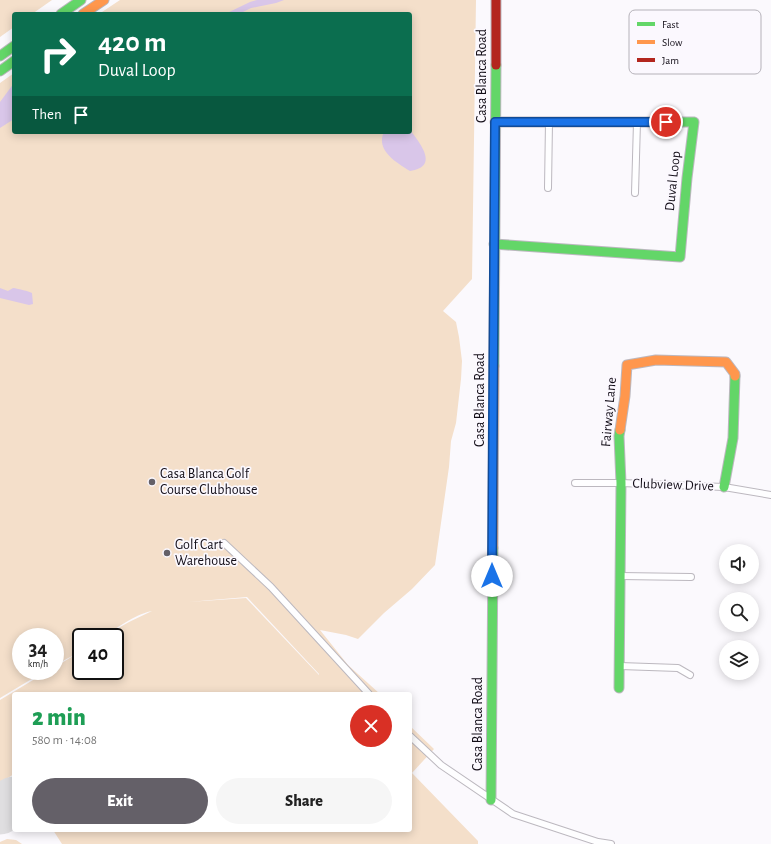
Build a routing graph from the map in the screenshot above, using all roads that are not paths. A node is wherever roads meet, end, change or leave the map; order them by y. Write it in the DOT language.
graph roads {
  1 [pos="81,0"];
  2 [pos="104,0"];
  3 [pos="496,0"];
  4 [pos="64,12"];
  5 [pos="85,12"];
  6 [pos="12,47"];
  7 [pos="0,56"];
  8 [pos="12,62"];
  9 [pos="0,71"];
  10 [pos="495,122"];
  11 [pos="549,122"];
  12 [pos="637,122"];
  13 [pos="548,188"];
  14 [pos="635,193"];
  15 [pos="494,244"];
  16 [pos="574,483"];
  17 [pos="621,483"];
  18 [pos="724,487"];
  19 [pos="771,495"];
  20 [pos="224,543"];
  21 [pos="620,576"];
  22 [pos="691,577"];
  23 [pos="620,666"];
  24 [pos="690,675"];
  25 [pos="619,688"];
  26 [pos="367,692"];
  27 [pos="412,738"];
  28 [pos="491,800"];
  29 [pos="611,844"];
  1 -- 4 [label="main road"];
  2 -- 5 [label="main road"];
  3 -- 10 [label="main road, Casa Blanca Road"];
  6 -- 7 [label="main road"];
  8 -- 9 [label="main road"];
  10 -- 11 [label="main road, Duval Loop"];
  10 -- 15 [label="main road, Casa Blanca Road"];
  11 -- 12 [label="main road, Duval Loop"];
  11 -- 13 [label="street"];
  12 -- 14 [label="street"];
  12 -- 15 [label="main road, Duval Loop"];
  15 -- 28 [label="main road, Casa Blanca Road"];
  16 -- 17 [label="street, Clubview Drive"];
  17 -- 18 [label="street, Clubview Drive"];
  17 -- 18 [label="main road, Fairway Lane"];
  17 -- 21 [label="main road, Fairway Lane"];
  18 -- 19 [label="street, Clubview Drive"];
  20 -- 26 [label="street"];
  21 -- 22 [label="street"];
  21 -- 23 [label="main road, Fairway Lane"];
  23 -- 24 [label="street"];
  23 -- 25 [label="main road, Fairway Lane"];
  27 -- 28 [label="street, Casa Blanca Road"];
  28 -- 29 [label="street, Casa Blanca Road"];
}
